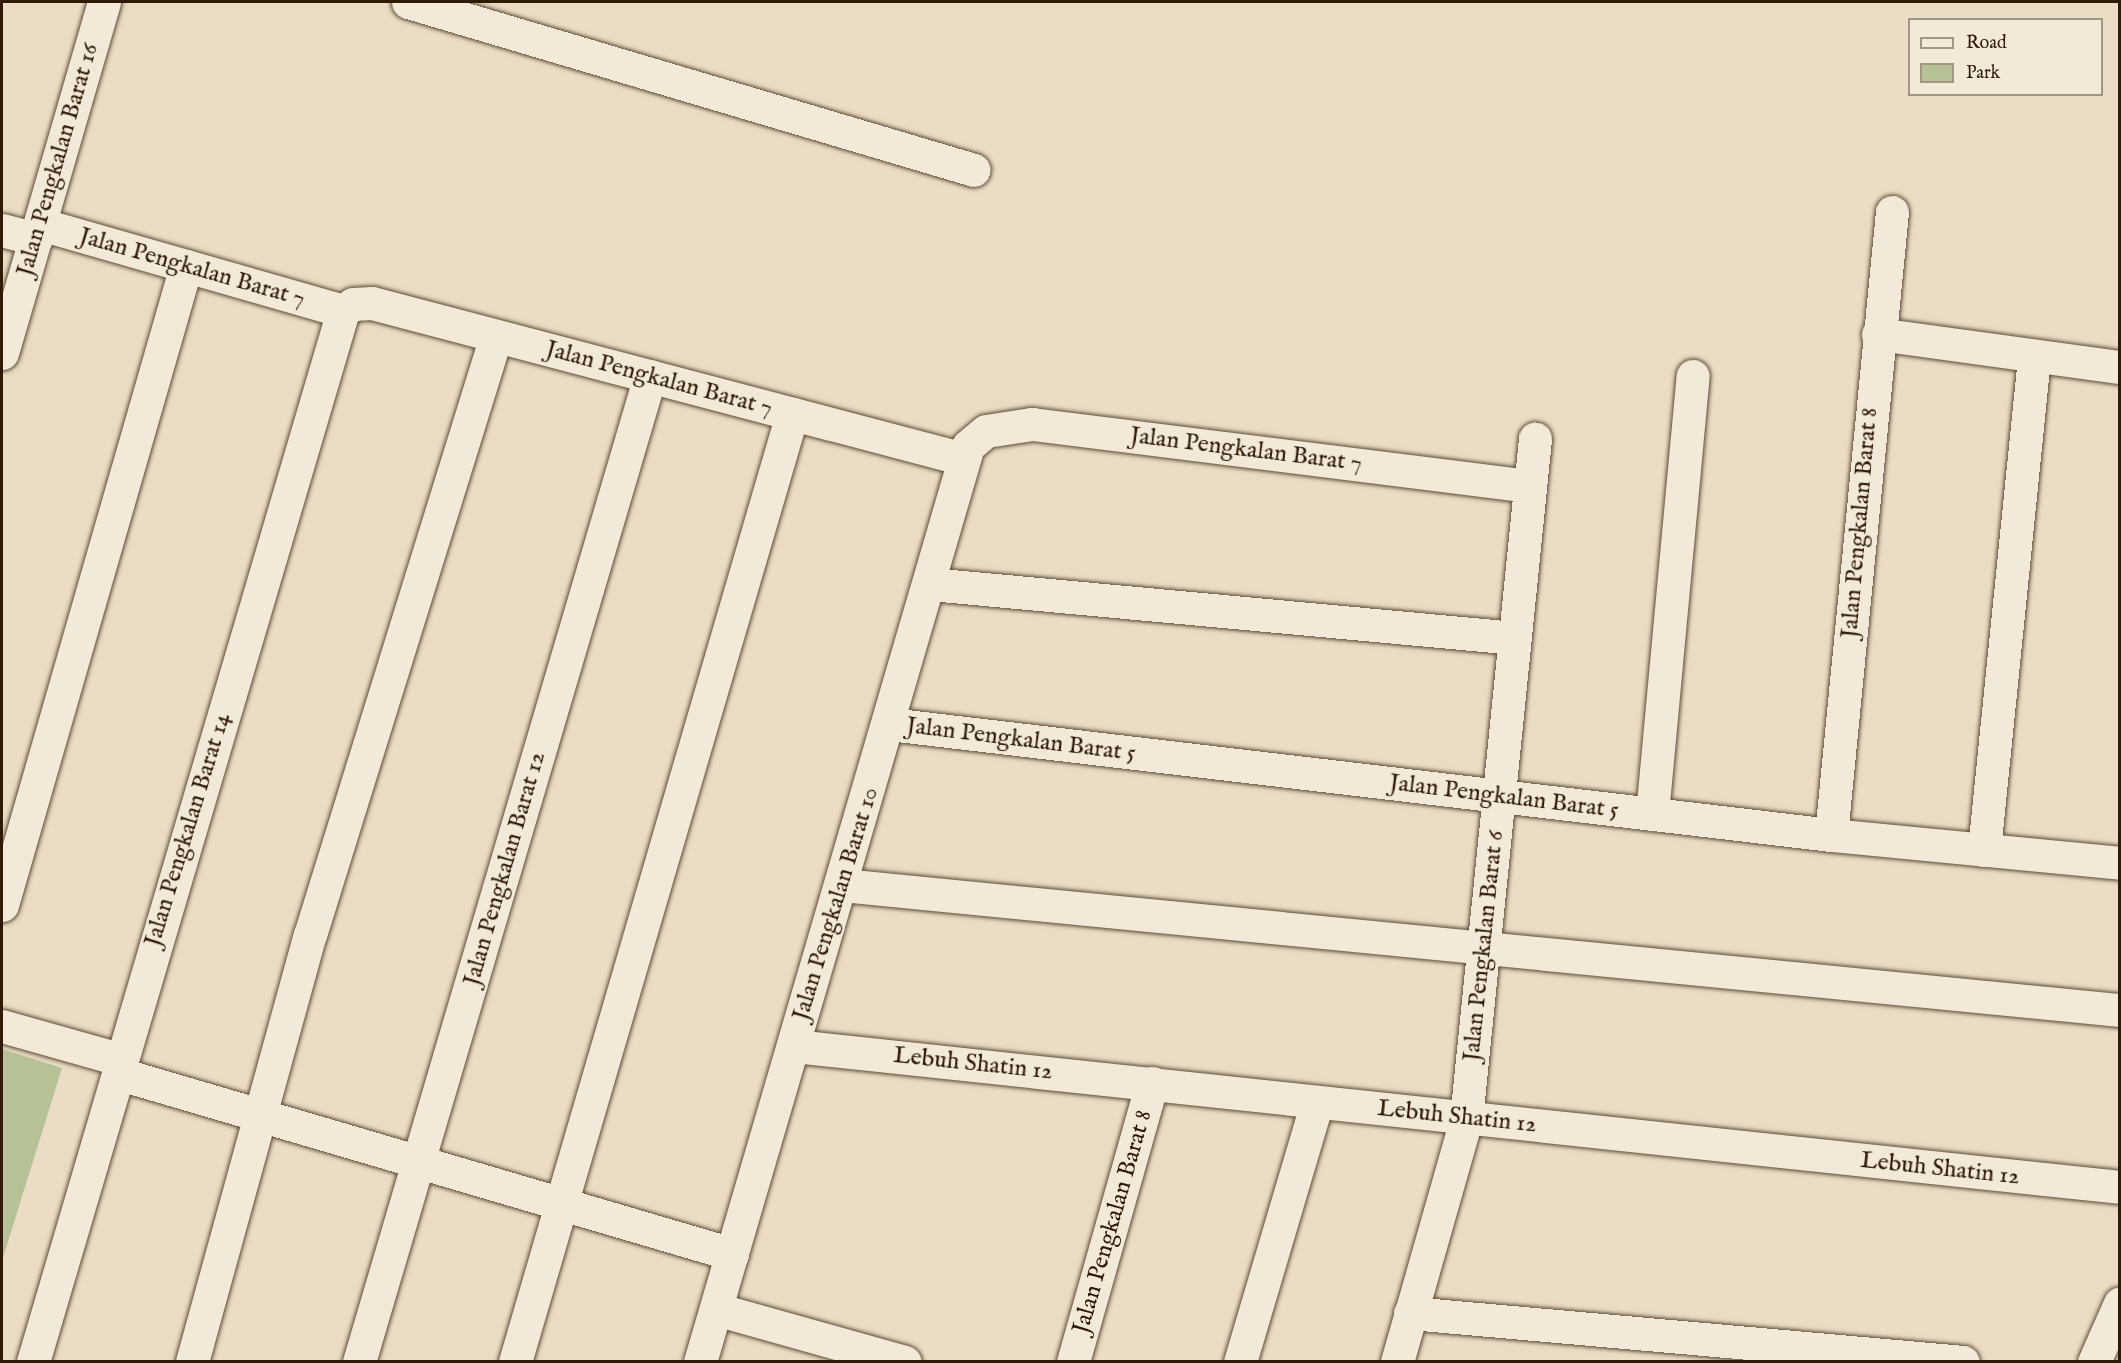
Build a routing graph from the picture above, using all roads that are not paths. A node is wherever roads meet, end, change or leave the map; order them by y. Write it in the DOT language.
graph roads {
  1 [pos="104,2"];
  2 [pos="408,2"];
  3 [pos="974,170"];
  4 [pos="1892,212"];
  5 [pos="2,230"];
  6 [pos="38,232"];
  7 [pos="186,266"];
  8 [pos="348,307"];
  9 [pos="1878,334"];
  10 [pos="496,336"];
  11 [pos="2,353"];
  12 [pos="2034,356"];
  13 [pos="2120,367"];
  14 [pos="650,376"];
  15 [pos="1693,376"];
  16 [pos="792,414"];
  17 [pos="1536,438"];
  18 [pos="966,452"];
  19 [pos="1530,486"];
  20 [pos="930,584"];
  21 [pos="1515,638"];
  22 [pos="889,724"];
  23 [pos="1499,796"];
  24 [pos="1652,814"];
  25 [pos="1831,835"];
  26 [pos="1984,850"];
  27 [pos="2120,863"];
  28 [pos="842,885"];
  29 [pos="2,905"];
  30 [pos="1484,945"];
  31 [pos="2120,1010"];
  32 [pos="2,1026"];
  33 [pos="794,1046"];
  34 [pos="120,1066"];
  35 [pos="1152,1083"];
  36 [pos="1317,1102"];
  37 [pos="262,1112"];
  38 [pos="1466,1119"];
  39 [pos="420,1160"];
  40 [pos="2120,1187"];
  41 [pos="561,1203"];
  42 [pos="732,1254"];
  43 [pos="2120,1303"];
  44 [pos="716,1309"];
  45 [pos="1410,1313"];
  46 [pos="33,1362"];
  47 [pos="192,1362"];
  48 [pos="359,1362"];
  49 [pos="515,1362"];
  50 [pos="700,1362"];
  51 [pos="904,1362"];
  52 [pos="1073,1362"];
  53 [pos="1240,1362"];
  54 [pos="1397,1362"];
  55 [pos="1963,1362"];
  56 [pos="2094,1362"];
  1 -- 6 [label="street, Jalan Pengkalan Barat 16"];
  2 -- 3 [label="street"];
  4 -- 9 [label="street, Jalan Pengkalan Barat 8"];
  5 -- 6 [label="street, Jalan Pengkalan Barat 7"];
  6 -- 7 [label="street, Jalan Pengkalan Barat 7"];
  6 -- 11 [label="street, Jalan Pengkalan Barat 16"];
  7 -- 8 [label="street, Jalan Pengkalan Barat 7"];
  7 -- 29 [label="street"];
  8 -- 10 [label="street, Jalan Pengkalan Barat 7"];
  8 -- 34 [label="street, Jalan Pengkalan Barat 14"];
  9 -- 12 [label="street"];
  9 -- 25 [label="street, Jalan Pengkalan Barat 8"];
  10 -- 14 [label="street, Jalan Pengkalan Barat 7"];
  10 -- 37 [label="street"];
  12 -- 13 [label="street"];
  12 -- 26 [label="street"];
  14 -- 16 [label="street, Jalan Pengkalan Barat 7"];
  14 -- 39 [label="street, Jalan Pengkalan Barat 12"];
  15 -- 24 [label="street"];
  16 -- 18 [label="street, Jalan Pengkalan Barat 7"];
  16 -- 41 [label="street"];
  17 -- 19 [label="street, Jalan Pengkalan Barat 6"];
  18 -- 19 [label="street, Jalan Pengkalan Barat 7"];
  18 -- 20 [label="street, Jalan Pengkalan Barat 10"];
  19 -- 21 [label="street, Jalan Pengkalan Barat 6"];
  20 -- 21 [label="street"];
  20 -- 22 [label="street, Jalan Pengkalan Barat 10"];
  21 -- 23 [label="street, Jalan Pengkalan Barat 6"];
  22 -- 23 [label="street, Jalan Pengkalan Barat 5"];
  22 -- 28 [label="street, Jalan Pengkalan Barat 10"];
  23 -- 24 [label="street, Jalan Pengkalan Barat 5"];
  23 -- 30 [label="street, Jalan Pengkalan Barat 6"];
  24 -- 25 [label="street, Jalan Pengkalan Barat 5"];
  25 -- 26 [label="street, Jalan Pengkalan Barat 5"];
  26 -- 27 [label="street, Jalan Pengkalan Barat 5"];
  28 -- 30 [label="street"];
  28 -- 33 [label="street, Jalan Pengkalan Barat 10"];
  30 -- 31 [label="street"];
  30 -- 38 [label="street, Jalan Pengkalan Barat 6"];
  32 -- 34 [label="street"];
  33 -- 35 [label="street, Lebuh Shatin 12"];
  33 -- 42 [label="street, Jalan Pengkalan Barat 10"];
  34 -- 37 [label="street"];
  34 -- 46 [label="street, Jalan Pengkalan Barat 14"];
  35 -- 36 [label="street, Lebuh Shatin 12"];
  35 -- 52 [label="street, Jalan Pengkalan Barat 8"];
  36 -- 38 [label="street, Lebuh Shatin 12"];
  36 -- 53 [label="street"];
  37 -- 39 [label="street"];
  37 -- 47 [label="street"];
  38 -- 40 [label="street, Lebuh Shatin 12"];
  38 -- 45 [label="street, Jalan Pengkalan Barat 6"];
  39 -- 41 [label="street"];
  39 -- 48 [label="street, Jalan Pengkalan Barat 12"];
  41 -- 42 [label="street"];
  41 -- 49 [label="street"];
  42 -- 44 [label="street, Jalan Pengkalan Barat 10"];
  43 -- 56 [label="street"];
  44 -- 50 [label="street, Jalan Pengkalan Barat 10"];
  44 -- 51 [label="street"];
  45 -- 54 [label="street, Jalan Pengkalan Barat 6"];
  45 -- 55 [label="street"];
}
